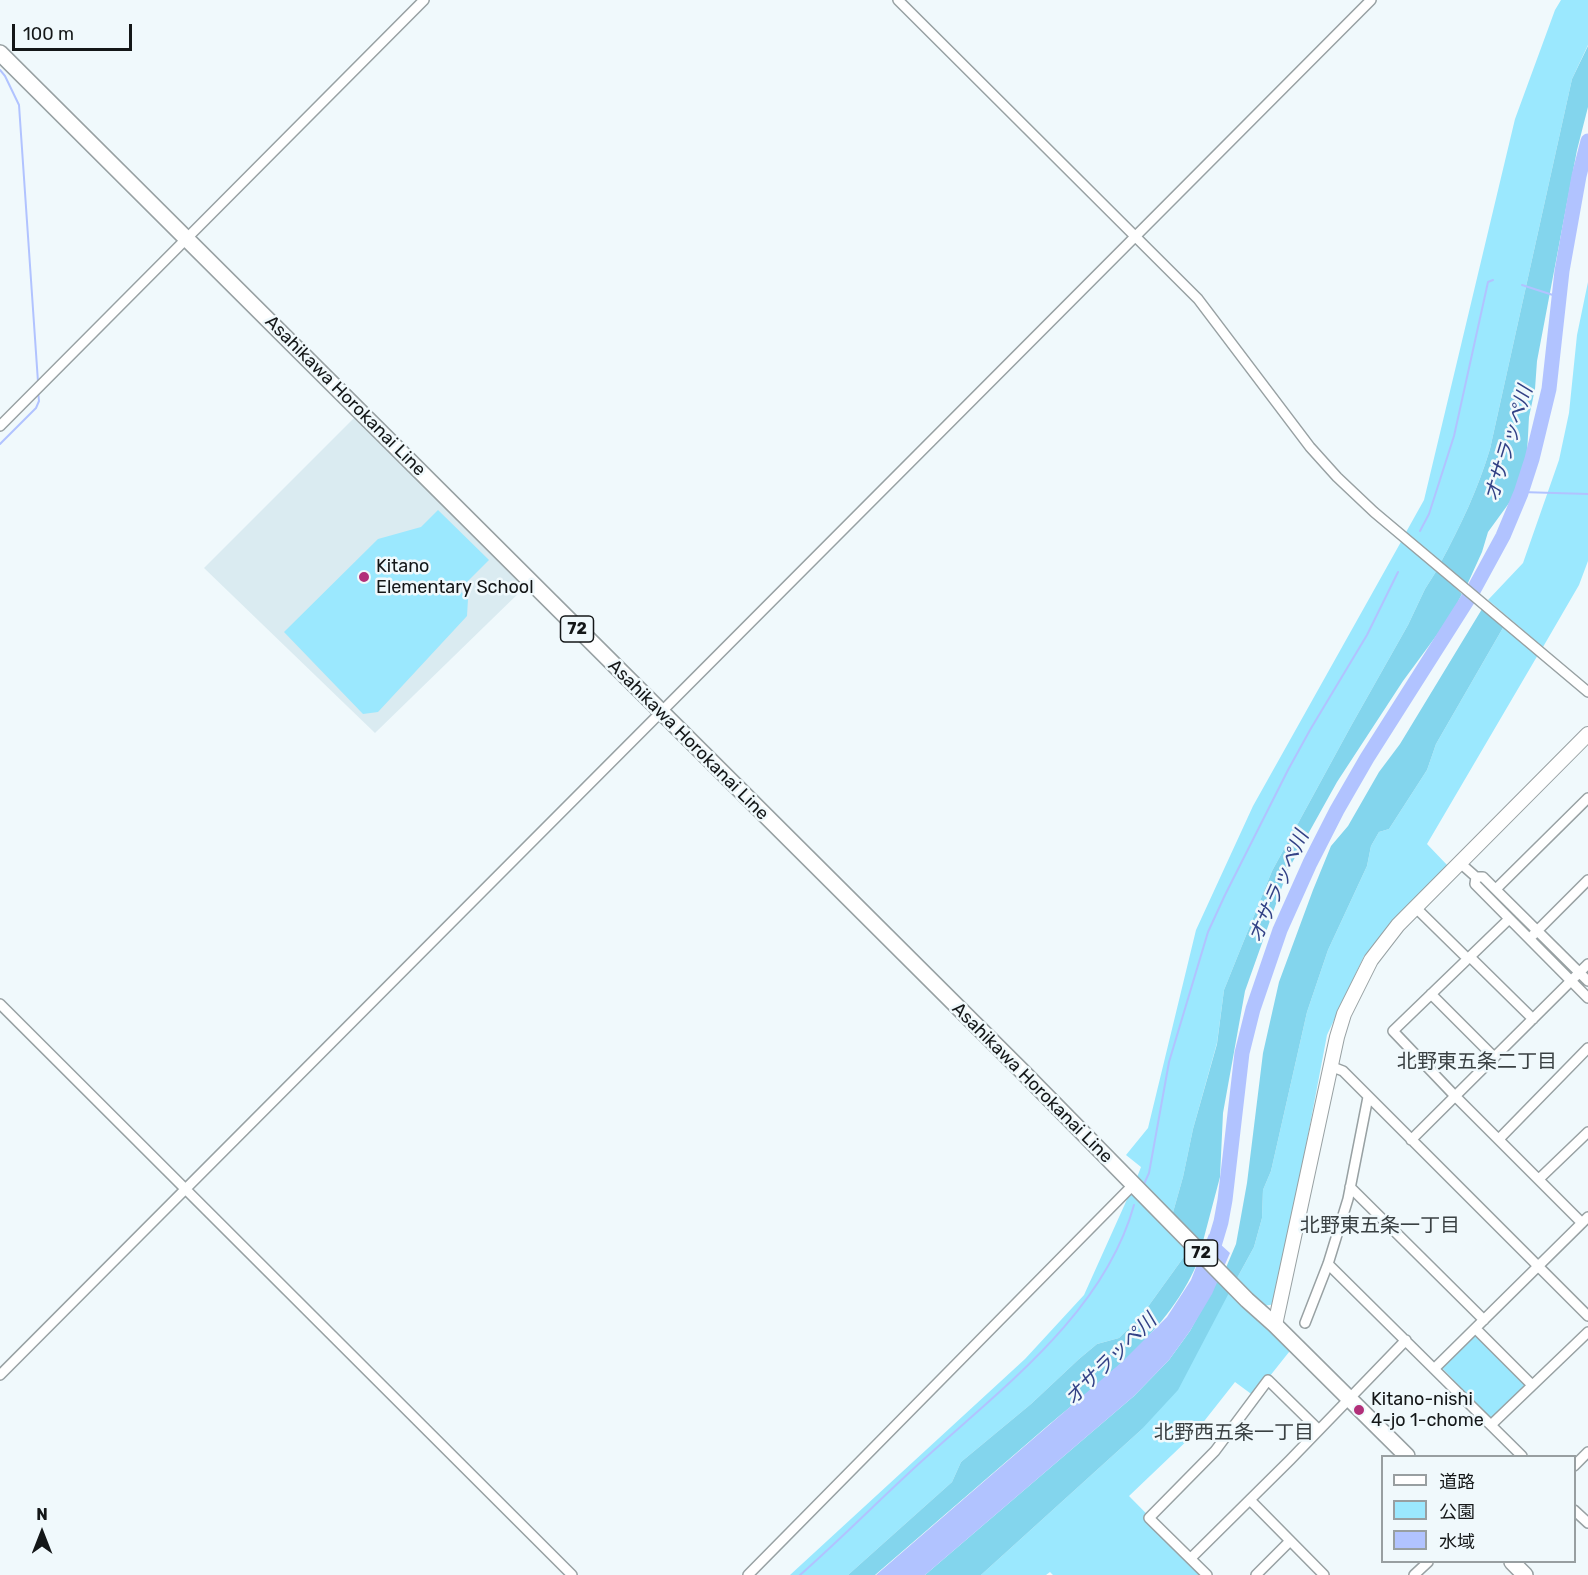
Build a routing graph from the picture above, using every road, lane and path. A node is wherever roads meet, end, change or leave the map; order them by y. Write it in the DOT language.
graph roads {
  1 [pos="424,0"];
  2 [pos="898,0"];
  3 [pos="1371,0"];
  4 [pos="0,53"];
  5 [pos="1134,236"];
  6 [pos="186,237"];
  7 [pos="0,426"];
  8 [pos="1588,692"];
  9 [pos="661,713"];
  10 [pos="1588,734"];
  11 [pos="1588,798"];
  12 [pos="1459,862"];
  13 [pos="1476,877"];
  14 [pos="1588,880"];
  15 [pos="1496,889"];
  16 [pos="1415,907"];
  17 [pos="1509,919"];
  18 [pos="1537,931"];
  19 [pos="1530,939"];
  20 [pos="1469,958"];
  21 [pos="1588,964"];
  22 [pos="1579,973"];
  23 [pos="1571,981"];
  24 [pos="1588,981"];
  25 [pos="1431,994"];
  26 [pos="1588,998"];
  27 [pos="0,1004"];
  28 [pos="1533,1019"];
  29 [pos="1588,1048"];
  30 [pos="1494,1057"];
  31 [pos="1330,1066"];
  32 [pos="1455,1096"];
  33 [pos="1368,1097"];
  34 [pos="1588,1132"];
  35 [pos="1499,1139"];
  36 [pos="1411,1140"];
  37 [pos="1539,1179"];
  38 [pos="1133,1185"];
  39 [pos="1350,1187"];
  40 [pos="185,1188"];
  41 [pos="1585,1220"];
  42 [pos="1328,1264"];
  43 [pos="1539,1266"];
  44 [pos="1588,1316"];
  45 [pos="1484,1320"];
  46 [pos="1305,1323"];
  47 [pos="1275,1325"];
  48 [pos="1476,1329"];
  49 [pos="1588,1332"];
  50 [pos="1406,1340"];
  51 [pos="1434,1369"];
  52 [pos="0,1375"];
  53 [pos="1533,1385"];
  54 [pos="1349,1399"];
  55 [pos="1491,1425"];
  56 [pos="1319,1430"];
  57 [pos="1588,1452"];
  58 [pos="1406,1455"];
  59 [pos="1521,1455"];
  60 [pos="1576,1465"];
  61 [pos="1250,1500"];
  62 [pos="1576,1511"];
  63 [pos="1588,1523"];
  64 [pos="1290,1541"];
  65 [pos="1191,1558"];
  66 [pos="1427,1563"];
  67 [pos="1513,1563"];
  68 [pos="572,1575"];
  69 [pos="748,1575"];
  70 [pos="1207,1575"];
  71 [pos="1256,1575"];
  72 [pos="1324,1575"];
  73 [pos="1414,1575"];
  74 [pos="1525,1575"];
  1 -- 6 [label="street"];
  2 -- 5 [label="street"];
  3 -- 5 [label="street"];
  4 -- 6 [label="main road, Asahikawa Horokanai Line / 72"];
  5 -- 8 [label="street"];
  5 -- 9 [label="street"];
  6 -- 7 [label="street"];
  6 -- 9 [label="main road, Asahikawa Horokanai Line / 72"];
  9 -- 38 [label="main road, Asahikawa Horokanai Line / 72"];
  9 -- 40 [label="street"];
  10 -- 12 [label="street"];
  11 -- 15 [label="street"];
  12 -- 13 [label="street"];
  12 -- 16 [label="street"];
  13 -- 15 [label="street"];
  13 -- 17 [label="street"];
  14 -- 18 [label="street"];
  15 -- 18 [label="street"];
  16 -- 20 [label="street"];
  16 -- 31 [label="street"];
  17 -- 19 [label="street"];
  17 -- 20 [label="street"];
  18 -- 19 [label="street"];
  18 -- 22 [label="street"];
  19 -- 23 [label="street"];
  20 -- 25 [label="street"];
  20 -- 28 [label="street"];
  21 -- 22 [label="street"];
  22 -- 23 [label="street"];
  22 -- 24 [label="street"];
  23 -- 26 [label="street"];
  23 -- 28 [label="street"];
  25 -- 30 [label="street"];
  25 -- 32 [label="street"];
  27 -- 40 [label="street"];
  28 -- 30 [label="street"];
  29 -- 35 [label="street"];
  30 -- 32 [label="street"];
  31 -- 33 [label="street"];
  31 -- 47 [label="street"];
  32 -- 35 [label="street"];
  32 -- 36 [label="street"];
  33 -- 36 [label="street"];
  33 -- 39 [label="street"];
  34 -- 37 [label="street"];
  35 -- 37 [label="street"];
  36 -- 43 [label="street"];
  37 -- 41 [label="street"];
  38 -- 47 [label="main road, Asahikawa Horokanai Line / 72"];
  38 -- 69 [label="street"];
  39 -- 42 [label="street"];
  39 -- 45 [label="street"];
  40 -- 52 [label="street"];
  40 -- 68 [label="street"];
  41 -- 43 [label="street"];
  42 -- 46 [label="street"];
  42 -- 50 [label="street"];
  43 -- 44 [label="street"];
  43 -- 45 [label="street"];
  45 -- 48 [label="street"];
  47 -- 54 [label="main road, 72"];
  48 -- 51 [label="street"];
  48 -- 53 [label="street"];
  49 -- 53 [label="street"];
  50 -- 51 [label="street"];
  50 -- 54 [label="street"];
  51 -- 55 [label="street"];
  53 -- 55 [label="street"];
  54 -- 56 [label="street"];
  54 -- 58 [label="main road, 72"];
  55 -- 59 [label="street"];
  56 -- 61 [label="street"];
  56 -- 65 [label="street"];
  57 -- 60 [label="street"];
  61 -- 64 [label="street"];
  61 -- 65 [label="street"];
  62 -- 63 [label="street"];
  64 -- 71 [label="street"];
  64 -- 72 [label="street"];
  65 -- 70 [label="street"];
  66 -- 73 [label="street"];
  67 -- 74 [label="main road"];
}
